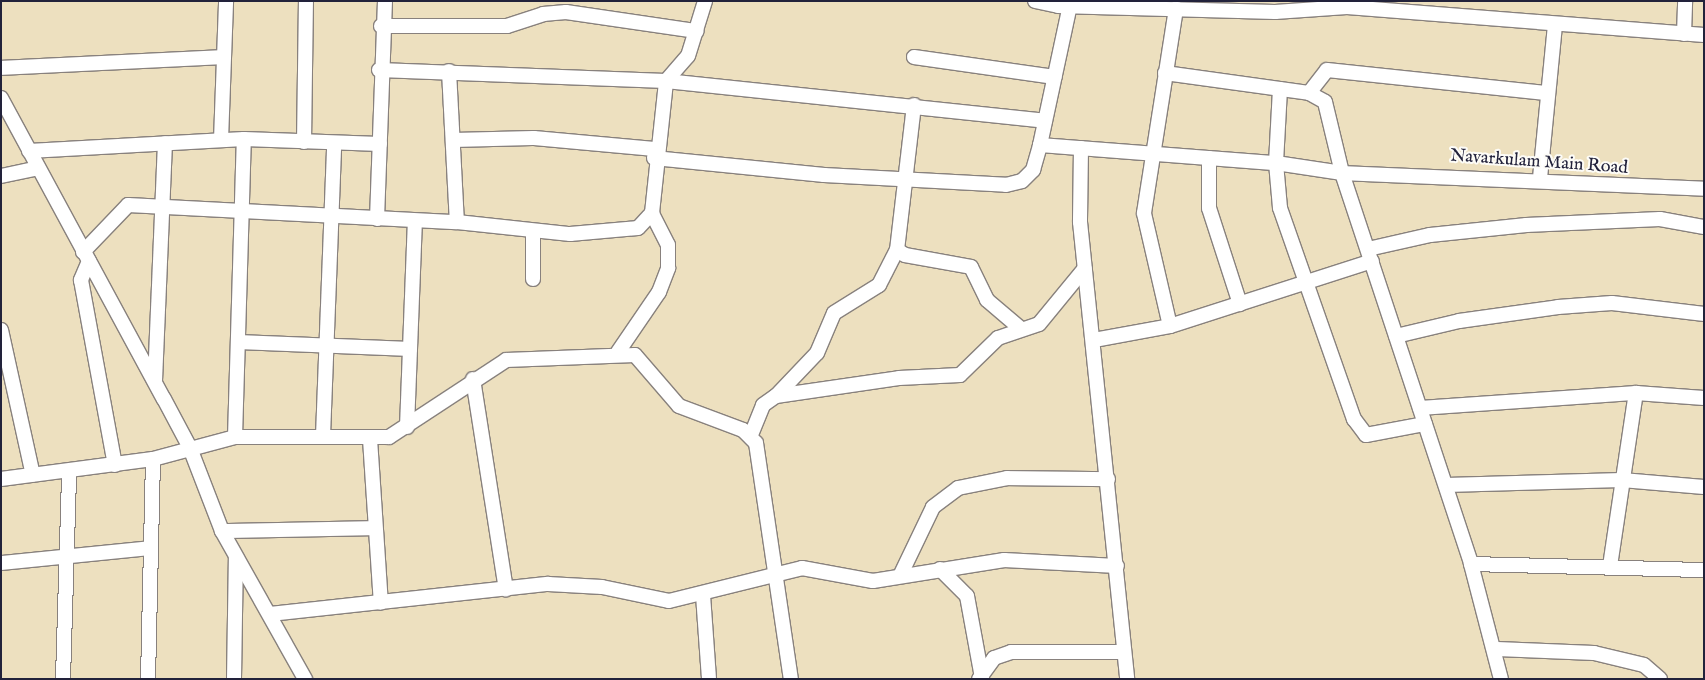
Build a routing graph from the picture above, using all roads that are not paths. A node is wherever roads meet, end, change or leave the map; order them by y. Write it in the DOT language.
graph roads {
  1 [pos="226,1"];
  2 [pos="306,1"];
  3 [pos="385,1"];
  4 [pos="705,1"];
  5 [pos="1035,1"];
  6 [pos="1685,1"];
  7 [pos="1070,4"];
  8 [pos="1276,7"];
  9 [pos="1176,8"];
  10 [pos="381,26"];
  11 [pos="1555,26"];
  12 [pos="697,31"];
  13 [pos="1684,34"];
  14 [pos="1704,35"];
  15 [pos="223,57"];
  16 [pos="914,57"];
  17 [pos="1,68"];
  18 [pos="379,70"];
  19 [pos="449,71"];
  20 [pos="1165,73"];
  21 [pos="1055,77"];
  22 [pos="666,80"];
  23 [pos="1280,89"];
  24 [pos="1309,93"];
  25 [pos="1546,93"];
  26 [pos="1,98"];
  27 [pos="914,105"];
  28 [pos="1045,121"];
  29 [pos="222,140"];
  30 [pos="244,140"];
  31 [pos="453,140"];
  32 [pos="304,142"];
  33 [pos="164,143"];
  34 [pos="334,143"];
  35 [pos="380,144"];
  36 [pos="1040,145"];
  37 [pos="1081,148"];
  38 [pos="29,152"];
  39 [pos="655,153"];
  40 [pos="1151,155"];
  41 [pos="1209,158"];
  42 [pos="1276,163"];
  43 [pos="38,168"];
  44 [pos="1342,174"];
  45 [pos="1,176"];
  46 [pos="1540,178"];
  47 [pos="908,180"];
  48 [pos="1704,189"];
  49 [pos="162,207"];
  50 [pos="652,213"];
  51 [pos="243,214"];
  52 [pos="329,217"];
  53 [pos="377,219"];
  54 [pos="415,221"];
  55 [pos="457,222"];
  56 [pos="1704,227"];
  57 [pos="533,232"];
  58 [pos="897,250"];
  59 [pos="1370,255"];
  60 [pos="86,256"];
  61 [pos="1085,268"];
  62 [pos="533,279"];
  63 [pos="1303,282"];
  64 [pos="1240,304"];
  65 [pos="1704,314"];
  66 [pos="1170,326"];
  67 [pos="1020,328"];
  68 [pos="1,330"];
  69 [pos="1396,336"];
  70 [pos="1094,340"];
  71 [pos="239,342"];
  72 [pos="325,344"];
  73 [pos="410,349"];
  74 [pos="618,352"];
  75 [pos="473,379"];
  76 [pos="155,382"];
  77 [pos="1636,393"];
  78 [pos="776,396"];
  79 [pos="1704,398"];
  80 [pos="1420,408"];
  81 [pos="1425,424"];
  82 [pos="407,427"];
  83 [pos="751,435"];
  84 [pos="323,436"];
  85 [pos="235,437"];
  86 [pos="370,439"];
  87 [pos="190,448"];
  88 [pos="153,459"];
  89 [pos="114,465"];
  90 [pos="68,471"];
  91 [pos="33,475"];
  92 [pos="1,479"];
  93 [pos="1108,479"];
  94 [pos="1622,480"];
  95 [pos="1446,485"];
  96 [pos="1704,487"];
  97 [pos="373,528"];
  98 [pos="222,531"];
  99 [pos="150,548"];
  100 [pos="66,556"];
  101 [pos="236,557"];
  102 [pos="1,564"];
  103 [pos="1471,564"];
  104 [pos="1117,566"];
  105 [pos="1610,566"];
  106 [pos="940,569"];
  107 [pos="1704,570"];
  108 [pos="775,572"];
  109 [pos="900,576"];
  110 [pos="506,589"];
  111 [pos="703,595"];
  112 [pos="382,603"];
  113 [pos="270,614"];
  114 [pos="1497,649"];
  115 [pos="1124,652"];
  116 [pos="981,678"];
  117 [pos="63,679"];
  118 [pos="148,679"];
  119 [pos="234,679"];
  120 [pos="305,679"];
  121 [pos="709,679"];
  122 [pos="791,679"];
  123 [pos="1127,679"];
  124 [pos="1501,679"];
  125 [pos="1660,679"];
  1 -- 15 [label="street"];
  2 -- 32 [label="street"];
  3 -- 10 [label="street"];
  4 -- 12 [label="street"];
  5 -- 7 [label="street"];
  6 -- 13 [label="street"];
  7 -- 9 [label="street"];
  7 -- 21 [label="street"];
  8 -- 9 [label="street"];
  8 -- 11 [label="street"];
  9 -- 20 [label="street"];
  10 -- 12 [label="street"];
  10 -- 18 [label="street"];
  11 -- 13 [label="street"];
  11 -- 25 [label="street"];
  12 -- 22 [label="street"];
  13 -- 14 [label="street"];
  15 -- 17 [label="street"];
  15 -- 29 [label="street"];
  16 -- 21 [label="street"];
  18 -- 19 [label="street"];
  18 -- 35 [label="street"];
  19 -- 22 [label="street"];
  19 -- 31 [label="street"];
  20 -- 23 [label="street"];
  20 -- 40 [label="street"];
  21 -- 28 [label="street"];
  22 -- 27 [label="street"];
  22 -- 39 [label="street"];
  23 -- 24 [label="street"];
  23 -- 42 [label="street"];
  24 -- 25 [label="street"];
  24 -- 44 [label="street"];
  25 -- 46 [label="street"];
  26 -- 38 [label="street"];
  27 -- 28 [label="street"];
  27 -- 47 [label="street"];
  28 -- 36 [label="street"];
  29 -- 30 [label="street"];
  29 -- 33 [label="street"];
  30 -- 32 [label="street"];
  30 -- 51 [label="street"];
  31 -- 39 [label="street"];
  31 -- 55 [label="street"];
  32 -- 34 [label="street"];
  33 -- 38 [label="street"];
  33 -- 49 [label="street"];
  34 -- 35 [label="street"];
  34 -- 52 [label="street"];
  35 -- 53 [label="street"];
  36 -- 37 [label="street, Navarkulam Main Road"];
  36 -- 47 [label="street"];
  37 -- 40 [label="street, Navarkulam Main Road"];
  37 -- 61 [label="street"];
  38 -- 43 [label="street"];
  39 -- 47 [label="street"];
  39 -- 50 [label="street"];
  40 -- 41 [label="street, Navarkulam Main Road"];
  40 -- 66 [label="street"];
  41 -- 42 [label="street, Navarkulam Main Road"];
  41 -- 64 [label="street"];
  42 -- 44 [label="street, Navarkulam Main Road"];
  42 -- 63 [label="street"];
  43 -- 45 [label="street"];
  43 -- 60 [label="street"];
  44 -- 46 [label="street, Navarkulam Main Road"];
  44 -- 59 [label="street"];
  46 -- 48 [label="street, Navarkulam Main Road"];
  47 -- 58 [label="street"];
  49 -- 51 [label="street"];
  49 -- 60 [label="street"];
  49 -- 76 [label="street"];
  50 -- 57 [label="street"];
  50 -- 74 [label="street"];
  51 -- 52 [label="street"];
  51 -- 71 [label="street"];
  52 -- 53 [label="street"];
  52 -- 72 [label="street"];
  53 -- 54 [label="street"];
  54 -- 55 [label="street"];
  54 -- 73 [label="street"];
  55 -- 57 [label="street"];
  56 -- 59 [label="street"];
  57 -- 62 [label="street"];
  58 -- 67 [label="street"];
  58 -- 78 [label="street"];
  59 -- 63 [label="street"];
  59 -- 69 [label="street"];
  60 -- 76 [label="street"];
  60 -- 89 [label="street"];
  61 -- 67 [label="street"];
  61 -- 70 [label="street"];
  63 -- 64 [label="street"];
  63 -- 81 [label="street"];
  64 -- 66 [label="street"];
  65 -- 69 [label="street"];
  66 -- 70 [label="street"];
  67 -- 78 [label="street"];
  68 -- 91 [label="street"];
  69 -- 80 [label="street"];
  70 -- 93 [label="street"];
  71 -- 72 [label="street"];
  71 -- 85 [label="street"];
  72 -- 73 [label="street"];
  72 -- 84 [label="street"];
  73 -- 82 [label="street"];
  74 -- 75 [label="street"];
  74 -- 83 [label="street"];
  75 -- 82 [label="street"];
  75 -- 110 [label="street"];
  76 -- 87 [label="street"];
  77 -- 79 [label="street"];
  77 -- 80 [label="street"];
  77 -- 94 [label="street"];
  78 -- 83 [label="street"];
  80 -- 81 [label="street"];
  81 -- 95 [label="street"];
  82 -- 86 [label="street"];
  83 -- 108 [label="street"];
  84 -- 85 [label="street"];
  84 -- 86 [label="street"];
  85 -- 87 [label="street"];
  86 -- 97 [label="street"];
  87 -- 88 [label="street"];
  87 -- 98 [label="street"];
  88 -- 89 [label="street"];
  88 -- 99 [label="street"];
  89 -- 90 [label="street"];
  90 -- 91 [label="street"];
  90 -- 100 [label="street"];
  91 -- 92 [label="street"];
  93 -- 104 [label="street"];
  93 -- 109 [label="street"];
  94 -- 95 [label="street"];
  94 -- 96 [label="street"];
  94 -- 105 [label="street"];
  95 -- 103 [label="street"];
  97 -- 98 [label="street"];
  97 -- 112 [label="street"];
  98 -- 101 [label="street"];
  99 -- 100 [label="street"];
  99 -- 118 [label="street"];
  100 -- 102 [label="street"];
  100 -- 117 [label="street"];
  101 -- 113 [label="street"];
  101 -- 119 [label="street"];
  103 -- 105 [label="street"];
  103 -- 114 [label="street"];
  104 -- 106 [label="street"];
  104 -- 115 [label="street"];
  105 -- 107 [label="street"];
  106 -- 109 [label="street"];
  106 -- 116 [label="street"];
  108 -- 109 [label="street"];
  108 -- 111 [label="street"];
  108 -- 122 [label="street"];
  110 -- 111 [label="street"];
  110 -- 112 [label="street"];
  111 -- 121 [label="street"];
  112 -- 113 [label="street"];
  113 -- 120 [label="street"];
  114 -- 124 [label="street"];
  114 -- 125 [label="street"];
  115 -- 116 [label="street"];
  115 -- 123 [label="street"];
}
